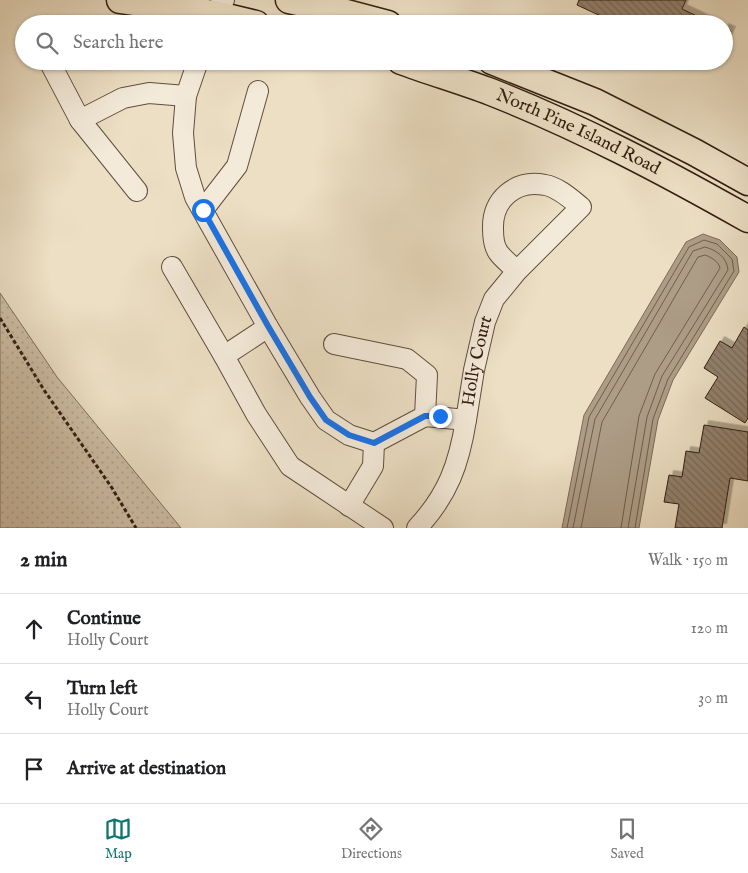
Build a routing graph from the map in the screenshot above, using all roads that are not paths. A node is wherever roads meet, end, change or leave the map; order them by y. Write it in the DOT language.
graph roads {
  1 [pos="120,0"];
  2 [pos="289,0"];
  3 [pos="215,9"];
  4 [pos="231,15"];
  5 [pos="354,15"];
  6 [pos="54,70"];
  7 [pos="195,70"];
  8 [pos="427,70"];
  9 [pos="495,70"];
  10 [pos="514,70"];
  11 [pos="258,91"];
  12 [pos="491,92"];
  13 [pos="186,96"];
  14 [pos="80,120"];
  15 [pos="748,182"];
  16 [pos="137,191"];
  17 [pos="203,210"];
  18 [pos="748,219"];
  19 [pos="172,267"];
  20 [pos="517,271"];
  21 [pos="268,326"];
  22 [pos="334,344"];
  23 [pos="224,356"];
  24 [pos="425,416"];
  25 [pos="466,420"];
  26 [pos="374,443"];
  27 [pos="349,506"];
  28 [pos="383,528"];
  29 [pos="417,528"];
  1 -- 3 [label="main road"];
  2 -- 5 [label="main road"];
  3 -- 4 [label="main road"];
  6 -- 14 [label="lane"];
  7 -- 13 [label="lane"];
  8 -- 12 [label="main road, North Pine Island Road"];
  9 -- 12 [label="lane"];
  10 -- 15 [label="main road, North Pine Island Road"];
  11 -- 17 [label="lane"];
  12 -- 18 [label="main road, North Pine Island Road"];
  13 -- 14 [label="lane"];
  13 -- 17 [label="lane"];
  14 -- 16 [label="lane"];
  17 -- 21 [label="lane"];
  19 -- 23 [label="lane"];
  20 -- 20 [label="lane, Holly Court"];
  20 -- 25 [label="lane, Holly Court"];
  21 -- 23 [label="lane"];
  21 -- 26 [label="lane"];
  22 -- 24 [label="lane"];
  23 -- 27 [label="lane"];
  24 -- 25 [label="lane, Holly Court"];
  24 -- 26 [label="lane"];
  25 -- 29 [label="lane"];
  26 -- 27 [label="lane"];
  27 -- 28 [label="lane"];
}
